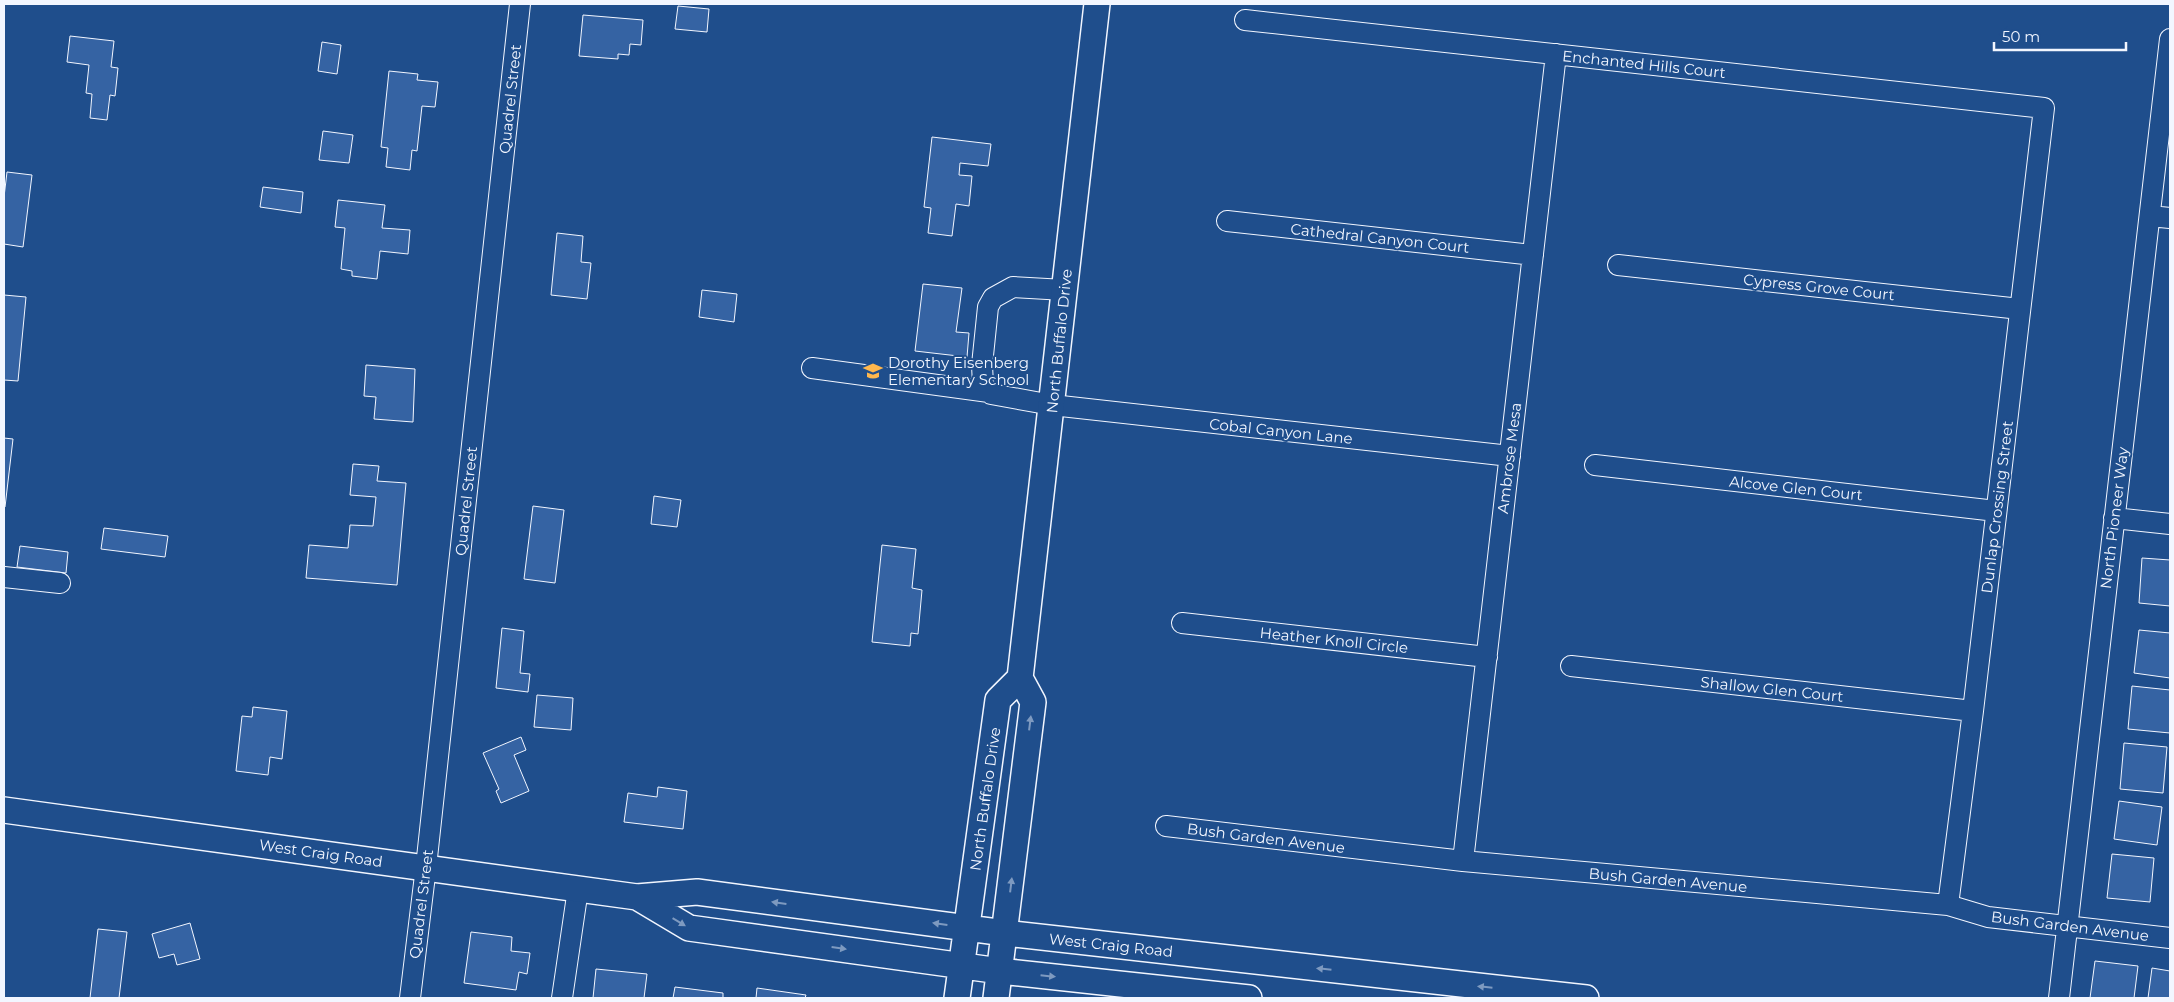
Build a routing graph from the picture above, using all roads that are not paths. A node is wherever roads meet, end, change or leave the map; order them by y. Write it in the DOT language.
graph roads {
  1 [pos="520,4"];
  2 [pos="1097,4"];
  3 [pos="1245,20"];
  4 [pos="2170,39"];
  5 [pos="1556,54"];
  6 [pos="2044,108"];
  7 [pos="2165,139"];
  8 [pos="2150,216"];
  9 [pos="2170,218"];
  10 [pos="1227,222"];
  11 [pos="1533,255"];
  12 [pos="1618,265"];
  13 [pos="1065,290"];
  14 [pos="2020,309"];
  15 [pos="812,368"];
  16 [pos="990,392"];
  17 [pos="1052,405"];
  18 [pos="1510,456"];
  19 [pos="1595,466"];
  20 [pos="1996,511"];
  21 [pos="2114,518"];
  22 [pos="2170,524"];
  23 [pos="4,577"];
  24 [pos="60,583"];
  25 [pos="1182,623"];
  26 [pos="1487,657"];
  27 [pos="1571,666"];
  28 [pos="1020,678"];
  29 [pos="1973,712"];
  30 [pos="4,810"];
  31 [pos="1166,826"];
  32 [pos="1463,861"];
  33 [pos="426,867"];
  34 [pos="578,889"];
  35 [pos="637,897"];
  36 [pos="1948,905"];
  37 [pos="2068,926"];
  38 [pos="968,928"];
  39 [pos="1005,933"];
  40 [pos="2170,938"];
  41 [pos="962,965"];
  42 [pos="1000,971"];
  43 [pos="1519,994"];
  44 [pos="410,998"];
  45 [pos="562,998"];
  46 [pos="958,998"];
  47 [pos="996,998"];
  48 [pos="1249,998"];
  49 [pos="1586,998"];
  50 [pos="2059,998"];
  1 -- 33 [label="street, Quadrel Street"];
  2 -- 13 [label="main road, North Buffalo Drive"];
  3 -- 5 [label="street, Enchanted Hills Court"];
  4 -- 7 [label="street, North Pioneer Way"];
  5 -- 6 [label="street, Enchanted Hills Court"];
  5 -- 11 [label="street, Ambrose Mesa"];
  6 -- 14 [label="street, Dunlap Crossing Street"];
  7 -- 8 [label="street, North Pioneer Way"];
  8 -- 9 [label="street"];
  8 -- 21 [label="street, North Pioneer Way"];
  10 -- 11 [label="street, Cathedral Canyon Court"];
  11 -- 18 [label="street, Ambrose Mesa"];
  12 -- 14 [label="street, Cypress Grove Court"];
  13 -- 16 [label="street"];
  13 -- 17 [label="main road, North Buffalo Drive"];
  14 -- 20 [label="street, Dunlap Crossing Street"];
  15 -- 16 [label="street, Cobal Canyon Lane"];
  16 -- 17 [label="street, Cobal Canyon Lane"];
  17 -- 18 [label="street, Cobal Canyon Lane"];
  17 -- 28 [label="main road, North Buffalo Drive"];
  18 -- 26 [label="street, Ambrose Mesa"];
  19 -- 20 [label="street, Alcove Glen Court"];
  20 -- 29 [label="street, Dunlap Crossing Street"];
  21 -- 22 [label="street"];
  21 -- 37 [label="street, North Pioneer Way"];
  23 -- 24 [label="street"];
  25 -- 26 [label="street, Heather Knoll Circle"];
  26 -- 32 [label="street, Ambrose Mesa"];
  27 -- 29 [label="street, Shallow Glen Court"];
  28 -- 38 [label="main road, North Buffalo Drive"];
  39 -- 28 [label="main road, one-way"];
  29 -- 36 [label="street, Dunlap Crossing Street"];
  30 -- 33 [label="main road, West Craig Road"];
  31 -- 32 [label="street, Bush Garden Avenue"];
  32 -- 36 [label="street, Bush Garden Avenue"];
  33 -- 34 [label="main road, West Craig Road"];
  33 -- 44 [label="street, Quadrel Street"];
  34 -- 35 [label="main road, West Craig Road"];
  34 -- 45 [label="street"];
  38 -- 35 [label="main road, West Craig Road, one-way"];
  35 -- 41 [label="main road, West Craig Road, one-way"];
  36 -- 37 [label="street, Bush Garden Avenue"];
  37 -- 40 [label="street, Bush Garden Avenue"];
  37 -- 50 [label="street, North Pioneer Way"];
  38 -- 39 [label="main road, West Craig Road"];
  38 -- 41 [label="main road, North Buffalo Drive"];
  39 -- 42 [label="main road"];
  43 -- 39 [label="main road, West Craig Road, one-way"];
  41 -- 42 [label="main road, West Craig Road"];
  41 -- 46 [label="main road, North Buffalo Drive"];
  42 -- 47 [label="main road"];
  42 -- 48 [label="main road, West Craig Road, one-way"];
  43 -- 49 [label="main road, West Craig Road"];
}
